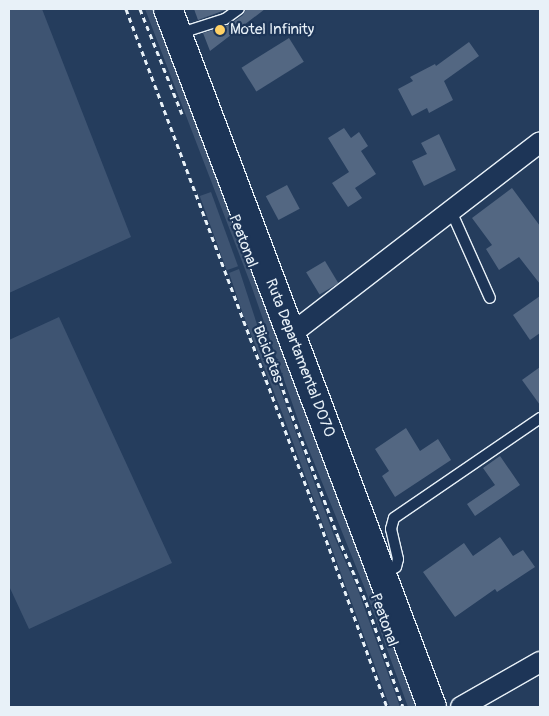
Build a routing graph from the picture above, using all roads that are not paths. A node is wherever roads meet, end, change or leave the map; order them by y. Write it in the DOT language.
graph roads {
  1 [pos="168,9"];
  2 [pos="239,9"];
  3 [pos="177,34"];
  4 [pos="540,142"];
  5 [pos="451,210"];
  6 [pos="490,298"];
  7 [pos="291,334"];
  8 [pos="540,418"];
  9 [pos="383,575"];
  10 [pos="540,662"];
  11 [pos="432,707"];
  12 [pos="461,707"];
  1 -- 3 [label="main road, Ruta Departamental D070"];
  2 -- 3 [label="lane"];
  3 -- 7 [label="main road, Ruta Departamental D070"];
  4 -- 5 [label="street"];
  5 -- 6 [label="lane"];
  5 -- 7 [label="street"];
  7 -- 9 [label="main road, Ruta Departamental D070"];
  8 -- 9 [label="lane"];
  9 -- 11 [label="main road, Ruta Departamental D070"];
  10 -- 12 [label="street"];
}
